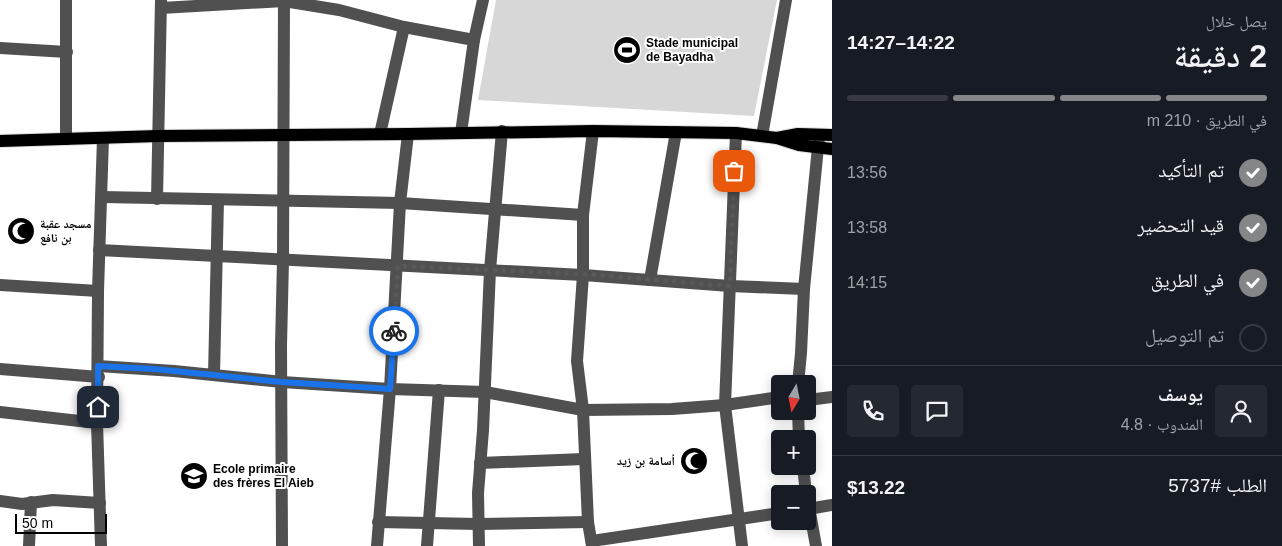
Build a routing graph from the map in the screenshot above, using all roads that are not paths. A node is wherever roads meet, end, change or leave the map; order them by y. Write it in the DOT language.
graph roads {
  1 [pos="66,0"];
  2 [pos="483,0"];
  3 [pos="786,0"];
  4 [pos="284,1"];
  5 [pos="161,4"];
  6 [pos="340,5"];
  7 [pos="404,27"];
  8 [pos="474,40"];
  9 [pos="0,48"];
  10 [pos="67,52"];
  11 [pos="502,131"];
  12 [pos="593,131"];
  13 [pos="676,132"];
  14 [pos="461,133"];
  15 [pos="736,133"];
  16 [pos="284,134"];
  17 [pos="380,134"];
  18 [pos="408,134"];
  19 [pos="826,135"];
  20 [pos="158,136"];
  21 [pos="762,136"];
  22 [pos="103,138"];
  23 [pos="778,138"];
  24 [pos="66,139"];
  25 [pos="0,141"];
  26 [pos="818,148"];
  27 [pos="832,149"];
  28 [pos="102,197"];
  29 [pos="157,199"];
  30 [pos="218,200"];
  31 [pos="282,201"];
  32 [pos="400,202"];
  33 [pos="496,208"];
  34 [pos="583,215"];
  35 [pos="98,250"];
  36 [pos="217,255"];
  37 [pos="283,260"];
  38 [pos="398,266"];
  39 [pos="490,270"];
  40 [pos="583,274"];
  41 [pos="650,280"];
  42 [pos="0,285"];
  43 [pos="730,286"];
  44 [pos="804,289"];
  45 [pos="98,291"];
  46 [pos="0,369"];
  47 [pos="99,372"];
  48 [pos="214,375"];
  49 [pos="799,375"];
  50 [pos="282,382"];
  51 [pos="390,389"];
  52 [pos="439,390"];
  53 [pos="485,392"];
  54 [pos="832,397"];
  55 [pos="771,398"];
  56 [pos="816,399"];
  57 [pos="725,404"];
  58 [pos="583,410"];
  59 [pos="0,412"];
  60 [pos="98,423"];
  61 [pos="584,460"];
  62 [pos="480,463"];
  63 [pos="0,500"];
  64 [pos="31,502"];
  65 [pos="100,503"];
  66 [pos="832,505"];
  67 [pos="816,506"];
  68 [pos="771,514"];
  69 [pos="739,519"];
  70 [pos="378,522"];
  71 [pos="430,522"];
  72 [pos="588,522"];
  73 [pos="478,524"];
  74 [pos="813,530"];
  75 [pos="592,544"];
  76 [pos="29,546"];
  77 [pos="101,546"];
  78 [pos="282,546"];
  79 [pos="377,546"];
  80 [pos="427,546"];
  81 [pos="479,546"];
  82 [pos="742,546"];
  83 [pos="816,546"];
  1 -- 10 [label="street"];
  2 -- 8 [label="street"];
  3 -- 21 [label="street"];
  4 -- 5 [label="street"];
  4 -- 6 [label="street"];
  4 -- 16 [label="street"];
  5 -- 20 [label="street"];
  6 -- 7 [label="street"];
  7 -- 8 [label="street"];
  7 -- 17 [label="street"];
  8 -- 14 [label="street"];
  9 -- 10 [label="street"];
  10 -- 24 [label="street"];
  11 -- 12 [label="main road"];
  11 -- 14 [label="main road"];
  11 -- 33 [label="street"];
  12 -- 13 [label="main road"];
  12 -- 34 [label="street"];
  13 -- 15 [label="main road"];
  13 -- 41 [label="street"];
  14 -- 18 [label="main road"];
  15 -- 21 [label="main road"];
  15 -- 43 [label="street"];
  16 -- 17 [label="main road"];
  16 -- 20 [label="main road"];
  16 -- 31 [label="street"];
  17 -- 18 [label="main road"];
  18 -- 32 [label="street"];
  19 -- 23 [label="main road"];
  19 -- 26 [label="street"];
  20 -- 22 [label="main road"];
  20 -- 29 [label="street"];
  21 -- 23 [label="main road"];
  22 -- 24 [label="main road"];
  22 -- 28 [label="street"];
  23 -- 26 [label="main road"];
  24 -- 25 [label="main road"];
  26 -- 27 [label="main road"];
  26 -- 44 [label="street"];
  28 -- 29 [label="street"];
  28 -- 35 [label="street"];
  29 -- 30 [label="street"];
  30 -- 31 [label="street"];
  30 -- 36 [label="street"];
  31 -- 32 [label="street"];
  31 -- 37 [label="street"];
  32 -- 33 [label="street"];
  32 -- 38 [label="street"];
  33 -- 34 [label="street"];
  33 -- 39 [label="street"];
  34 -- 40 [label="street"];
  35 -- 36 [label="street"];
  35 -- 45 [label="street"];
  36 -- 37 [label="street"];
  36 -- 48 [label="street"];
  37 -- 38 [label="street"];
  37 -- 50 [label="street"];
  38 -- 39 [label="street"];
  38 -- 51 [label="street"];
  39 -- 40 [label="street"];
  39 -- 53 [label="street"];
  40 -- 41 [label="street"];
  40 -- 58 [label="street"];
  41 -- 43 [label="street"];
  42 -- 45 [label="street"];
  43 -- 44 [label="street"];
  43 -- 57 [label="street"];
  44 -- 49 [label="street"];
  45 -- 47 [label="street"];
  46 -- 47 [label="street"];
  47 -- 48 [label="street"];
  47 -- 60 [label="street"];
  48 -- 50 [label="street"];
  50 -- 51 [label="street"];
  50 -- 78 [label="street"];
  51 -- 52 [label="street"];
  51 -- 70 [label="street"];
  52 -- 53 [label="street"];
  52 -- 71 [label="street"];
  53 -- 58 [label="street"];
  53 -- 62 [label="street"];
  54 -- 56 [label="street"];
  55 -- 57 [label="street"];
  57 -- 58 [label="street"];
  57 -- 69 [label="street"];
  58 -- 61 [label="street"];
  59 -- 60 [label="street"];
  60 -- 65 [label="street"];
  61 -- 62 [label="street"];
  61 -- 72 [label="street"];
  62 -- 73 [label="street"];
  63 -- 64 [label="street"];
  64 -- 65 [label="street"];
  64 -- 76 [label="street"];
  65 -- 77 [label="street"];
  66 -- 67 [label="street"];
  68 -- 69 [label="street"];
  69 -- 75 [label="street"];
  69 -- 82 [label="street"];
  70 -- 71 [label="street"];
  70 -- 79 [label="street"];
  71 -- 73 [label="street"];
  71 -- 80 [label="street"];
  72 -- 73 [label="street"];
  72 -- 75 [label="street"];
  73 -- 81 [label="street"];
  74 -- 83 [label="street"];
}
